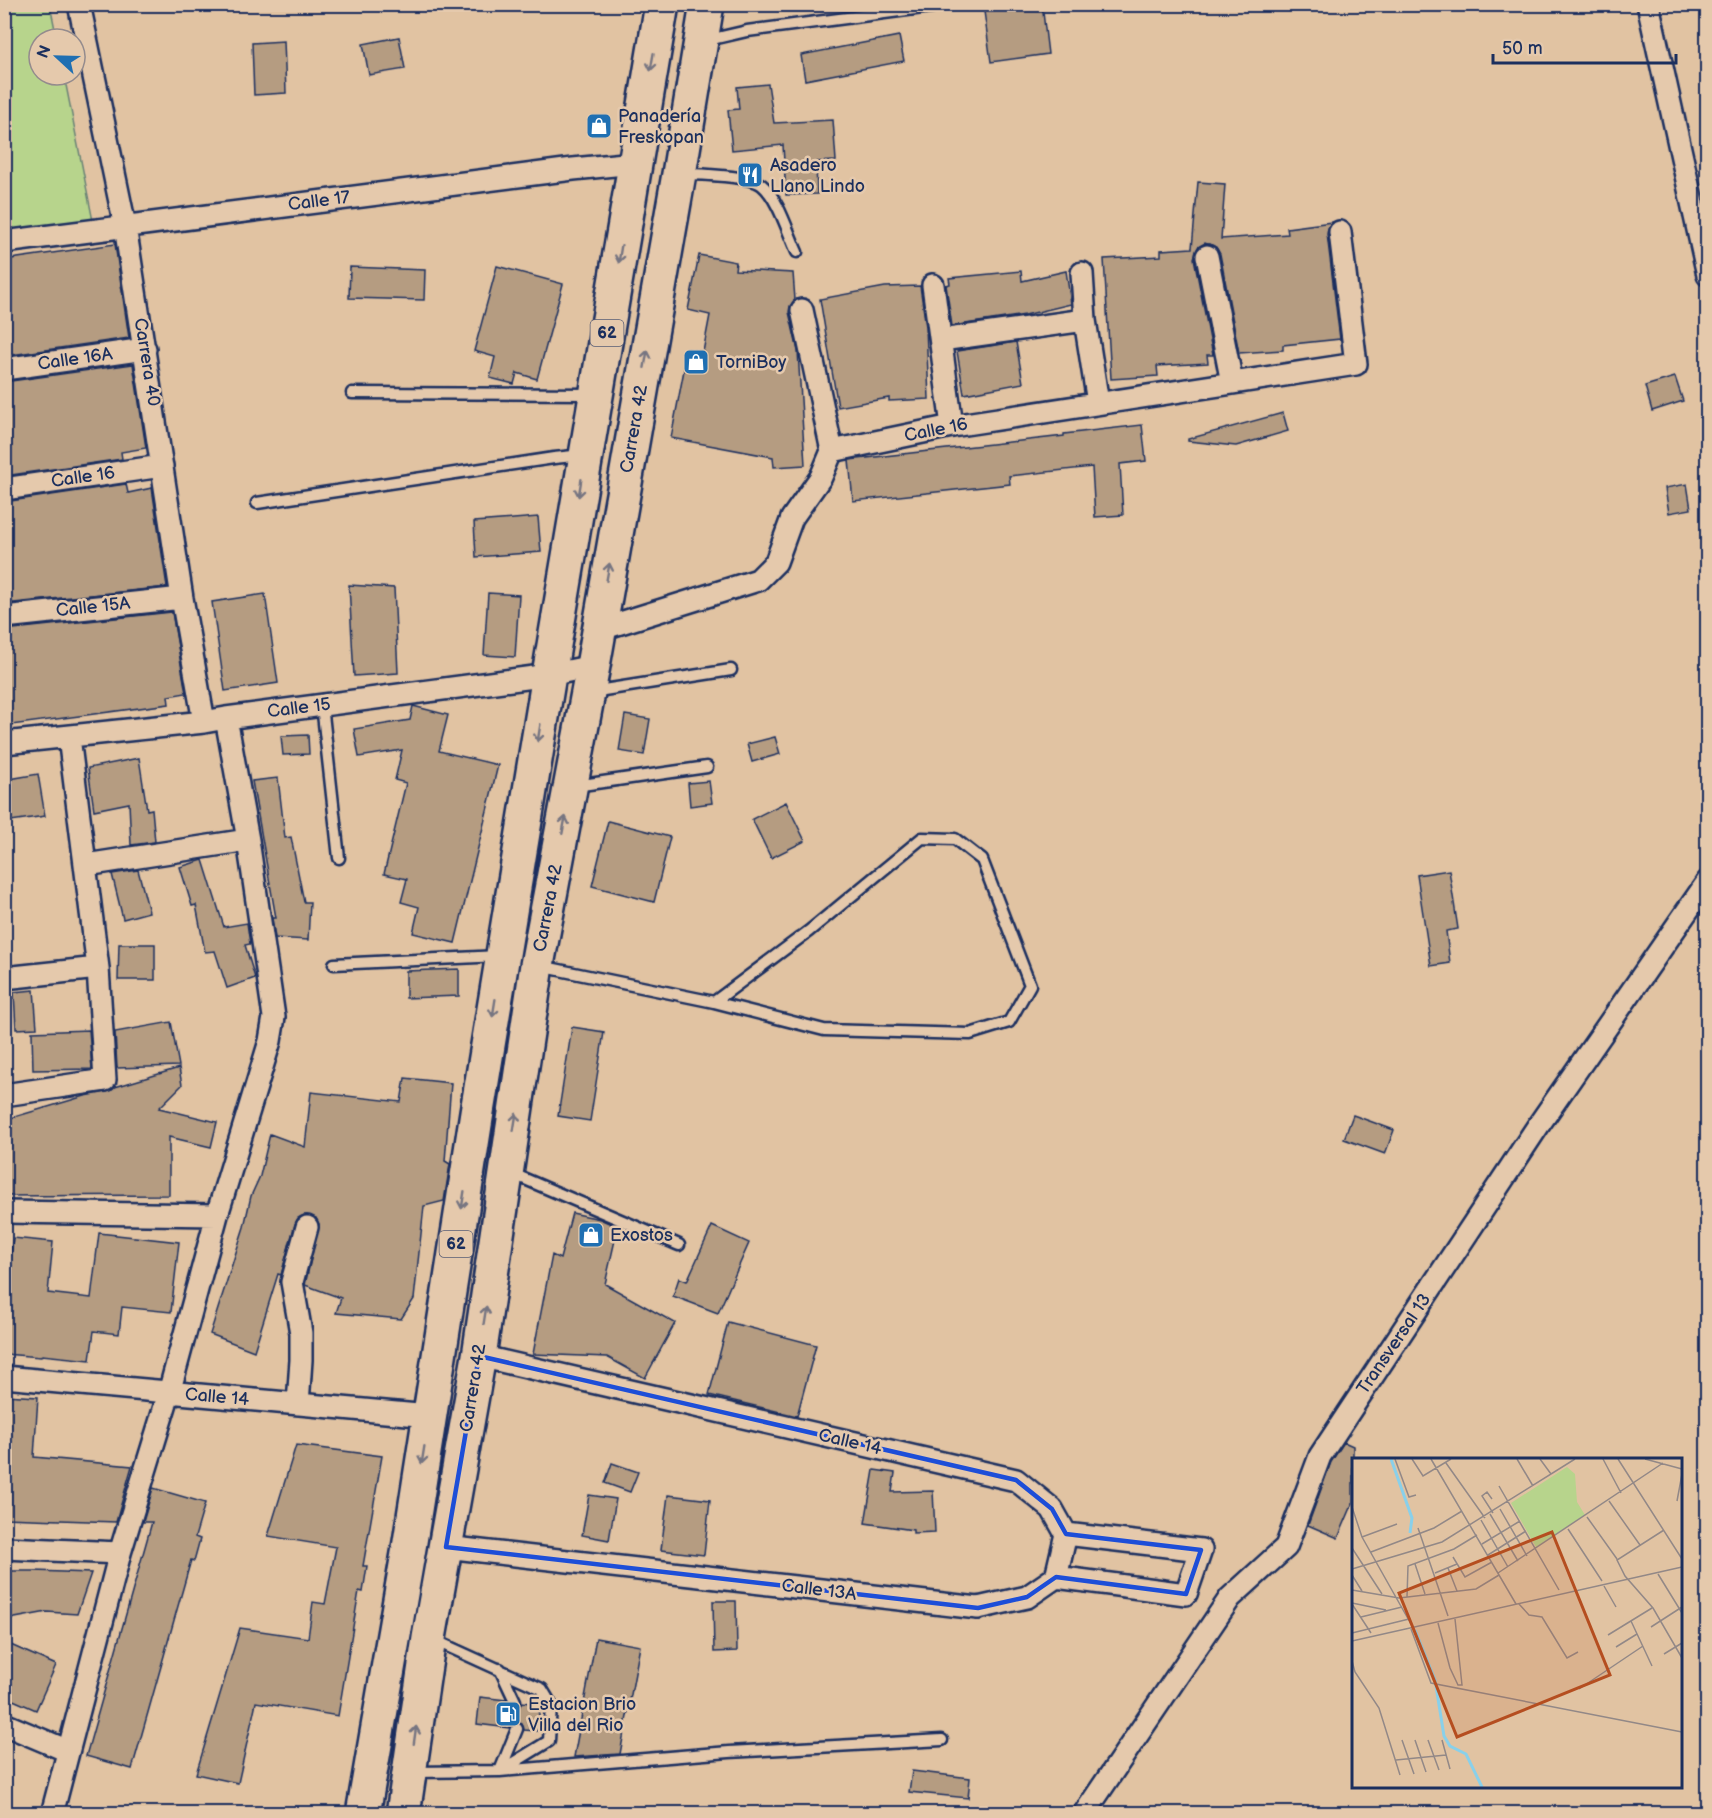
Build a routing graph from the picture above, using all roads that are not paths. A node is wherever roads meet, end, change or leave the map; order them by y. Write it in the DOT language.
graph roads {
  1 [pos="79,4"];
  2 [pos="662,4"];
  3 [pos="707,4"];
  4 [pos="1648,4"];
  5 [pos="938,6"];
  6 [pos="701,42"];
  7 [pos="635,163"];
  8 [pos="679,174"];
  9 [pos="125,226"];
  10 [pos="1340,232"];
  11 [pos="4,242"];
  12 [pos="796,252"];
  13 [pos="1207,256"];
  14 [pos="1082,273"];
  15 [pos="1707,275"];
  16 [pos="933,285"];
  17 [pos="802,310"];
  18 [pos="1085,320"];
  19 [pos="940,340"];
  20 [pos="145,349"];
  21 [pos="4,369"];
  22 [pos="1232,383"];
  23 [pos="352,393"];
  24 [pos="597,393"];
  25 [pos="1098,404"];
  26 [pos="952,426"];
  27 [pos="832,451"];
  28 [pos="586,455"];
  29 [pos="162,466"];
  30 [pos="4,489"];
  31 [pos="257,503"];
  32 [pos="182,598"];
  33 [pos="4,617"];
  34 [pos="598,630"];
  35 [pos="731,670"];
  36 [pos="549,675"];
  37 [pos="590,679"];
  38 [pos="322,705"];
  39 [pos="226,718"];
  40 [pos="204,722"];
  41 [pos="69,737"];
  42 [pos="4,743"];
  43 [pos="707,767"];
  44 [pos="571,787"];
  45 [pos="248,840"];
  46 [pos="339,858"];
  47 [pos="86,865"];
  48 [pos="1707,881"];
  49 [pos="502,956"];
  50 [pos="334,964"];
  51 [pos="537,965"];
  52 [pos="98,968"];
  53 [pos="4,978"];
  54 [pos="714,1002"];
  55 [pos="4,1095"];
  56 [pos="507,1171"];
  57 [pos="4,1212"];
  58 [pos="217,1215"];
  59 [pos="307,1227"];
  60 [pos="679,1245"];
  61 [pos="478,1356"];
  62 [pos="4,1377"];
  63 [pos="169,1393"];
  64 [pos="298,1404"];
  65 [pos="429,1416"];
  66 [pos="1066,1534"];
  67 [pos="446,1547"];
  68 [pos="4,1548"];
  69 [pos="120,1553"];
  70 [pos="1056,1577"];
  71 [pos="429,1638"];
  72 [pos="500,1669"];
  73 [pos="515,1701"];
  74 [pos="4,1724"];
  75 [pos="517,1729"];
  76 [pos="942,1740"];
  77 [pos="68,1751"];
  78 [pos="500,1771"];
  79 [pos="410,1772"];
  80 [pos="1086,1810"];
  81 [pos="52,1814"];
  82 [pos="363,1814"];
  83 [pos="404,1814"];
  1 -- 9 [label="street, Carrera 40"];
  2 -- 7 [label="highway, Carrera 42 / 62, one-way"];
  3 -- 6 [label="highway, Carrera 42 / 62"];
  4 -- 15 [label="street"];
  5 -- 6 [label="lane"];
  6 -- 8 [label="highway, Carrera 42 / 62"];
  7 -- 9 [label="street, Calle 17"];
  7 -- 24 [label="highway, Carrera 42 / 62, one-way"];
  8 -- 12 [label="lane"];
  34 -- 8 [label="highway, Carrera 42 / 62, one-way"];
  9 -- 11 [label="street, Calle 17"];
  9 -- 20 [label="street, Carrera 40"];
  10 -- 22 [label="street, Calle 16"];
  13 -- 22 [label="street"];
  14 -- 18 [label="street"];
  16 -- 19 [label="street"];
  17 -- 27 [label="street"];
  18 -- 19 [label="street"];
  18 -- 25 [label="street"];
  19 -- 26 [label="street"];
  20 -- 21 [label="street, Calle 16A"];
  20 -- 29 [label="street, Carrera 40"];
  22 -- 25 [label="street, Calle 16"];
  23 -- 24 [label="lane"];
  24 -- 28 [label="highway, Carrera 42 / 62"];
  25 -- 26 [label="street, Calle 16"];
  26 -- 27 [label="street, Calle 16"];
  27 -- 34 [label="street"];
  28 -- 31 [label="lane"];
  28 -- 36 [label="highway, Carrera 42 / 62, one-way"];
  29 -- 30 [label="street, Calle 16"];
  29 -- 32 [label="street, Carrera 40"];
  32 -- 33 [label="street, Calle 15A"];
  32 -- 40 [label="street, Carrera 40"];
  34 -- 37 [label="highway, Carrera 42 / 62"];
  35 -- 37 [label="lane"];
  36 -- 37 [label="street, Calle 15"];
  36 -- 38 [label="street, Calle 15"];
  36 -- 49 [label="highway, Carrera 42 / 62, one-way"];
  37 -- 44 [label="highway, Carrera 42 / 62"];
  38 -- 39 [label="street, Calle 15"];
  38 -- 46 [label="lane"];
  39 -- 40 [label="street, Calle 15"];
  39 -- 45 [label="street"];
  40 -- 41 [label="street, Calle 15"];
  41 -- 42 [label="street, Calle 15"];
  41 -- 47 [label="street"];
  43 -- 44 [label="lane"];
  51 -- 44 [label="highway, Carrera 42 / 62, one-way"];
  45 -- 47 [label="street"];
  45 -- 58 [label="street"];
  47 -- 52 [label="street"];
  48 -- 80 [label="street, Transversal 13"];
  49 -- 50 [label="lane"];
  49 -- 65 [label="highway, Carrera 42 / 62, one-way"];
  51 -- 54 [label="lane"];
  56 -- 51 [label="highway, Carrera 42 / 62, one-way"];
  52 -- 53 [label="street"];
  52 -- 55 [label="street"];
  54 -- 54 [label="lane"];
  56 -- 60 [label="lane"];
  61 -- 56 [label="highway, Carrera 42 / 62, one-way"];
  57 -- 58 [label="street"];
  58 -- 63 [label="street"];
  59 -- 64 [label="street"];
  61 -- 66 [label="street, Calle 14"];
  61 -- 67 [label="highway, Carrera 42 / 62"];
  62 -- 63 [label="street, Calle 14"];
  63 -- 64 [label="street, Calle 14"];
  63 -- 69 [label="street"];
  64 -- 65 [label="street, Calle 14"];
  65 -- 82 [label="highway, Carrera 42 / 62, one-way"];
  66 -- 70 [label="street"];
  66 -- 70 [label="street"];
  67 -- 70 [label="street, Calle 13A"];
  67 -- 71 [label="highway, Carrera 42 / 62"];
  68 -- 69 [label="street"];
  69 -- 77 [label="street"];
  71 -- 72 [label="lane"];
  79 -- 71 [label="highway, Carrera 42 / 62, one-way"];
  72 -- 73 [label="lane"];
  72 -- 78 [label="lane"];
  74 -- 77 [label="street"];
  75 -- 78 [label="lane"];
  76 -- 78 [label="lane"];
  77 -- 81 [label="street"];
  78 -- 79 [label="lane"];
  79 -- 83 [label="highway, Carrera 42 / 62"];
}
